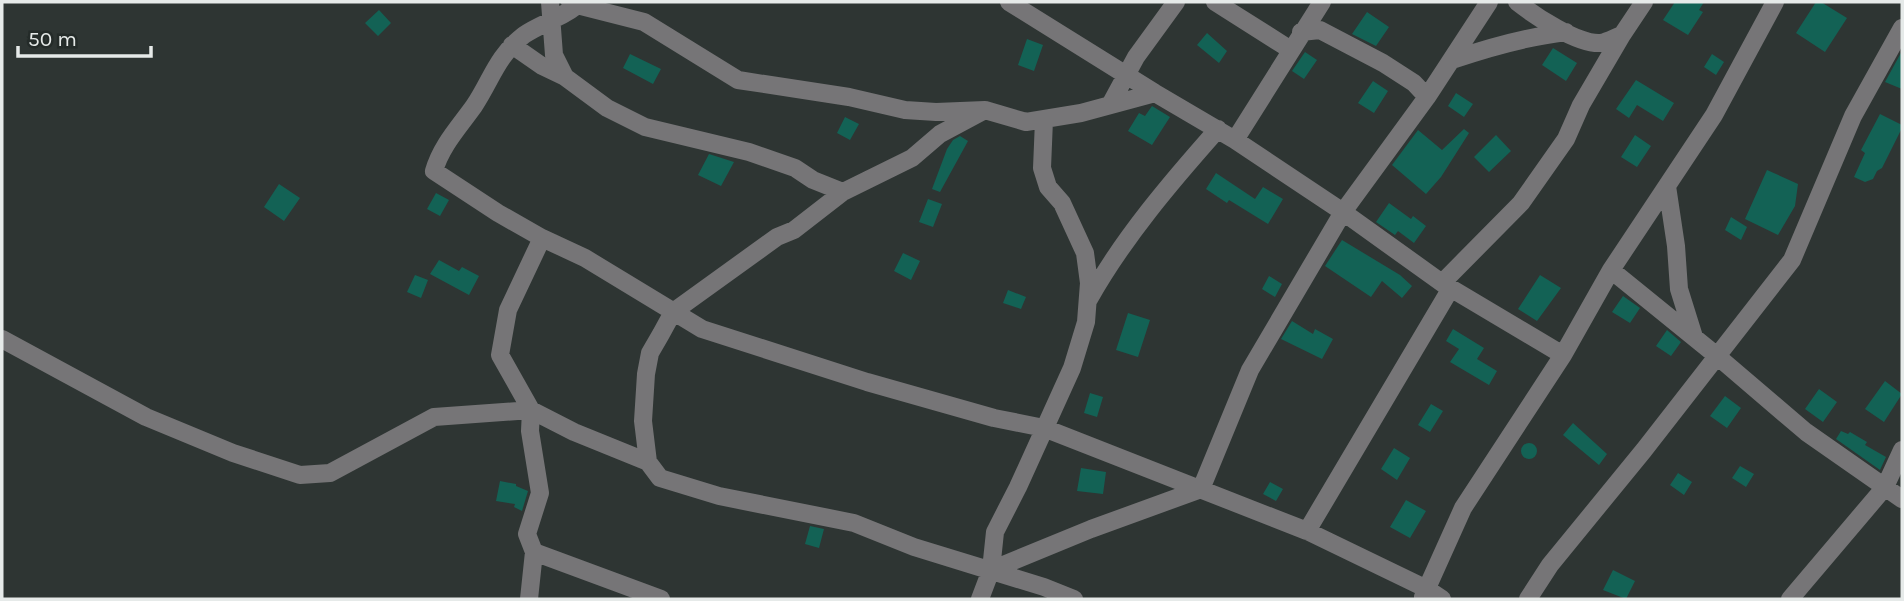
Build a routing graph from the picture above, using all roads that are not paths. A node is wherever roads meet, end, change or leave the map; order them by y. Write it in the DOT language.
graph roads {
  1 [pos="1009,2"];
  2 [pos="1176,2"];
  3 [pos="1215,2"];
  4 [pos="1322,2"];
  5 [pos="1489,2"];
  6 [pos="1517,2"];
  7 [pos="1644,2"];
  8 [pos="1775,2"];
  9 [pos="576,3"];
  10 [pos="551,10"];
  11 [pos="1902,28"];
  12 [pos="1301,32"];
  13 [pos="1566,32"];
  14 [pos="1622,35"];
  15 [pos="512,45"];
  16 [pos="1292,50"];
  17 [pos="1452,60"];
  18 [pos="1125,74"];
  19 [pos="565,77"];
  20 [pos="1154,93"];
  21 [pos="1427,97"];
  22 [pos="1110,105"];
  23 [pos="985,110"];
  24 [pos="1044,120"];
  25 [pos="1218,129"];
  26 [pos="1235,139"];
  27 [pos="1667,186"];
  28 [pos="843,192"];
  29 [pos="1343,212"];
  30 [pos="542,238"];
  31 [pos="1611,270"];
  32 [pos="1447,286"];
  33 [pos="1088,301"];
  34 [pos="674,312"];
  35 [pos="1694,337"];
  36 [pos="2,339"];
  37 [pos="1563,355"];
  38 [pos="1717,356"];
  39 [pos="531,410"];
  40 [pos="1044,428"];
  41 [pos="1902,450"];
  42 [pos="648,462"];
  43 [pos="1885,487"];
  44 [pos="1201,489"];
  45 [pos="1902,499"];
  46 [pos="1307,531"];
  47 [pos="534,552"];
  48 [pos="991,570"];
  49 [pos="1425,594"];
  50 [pos="529,599"];
  51 [pos="661,599"];
  52 [pos="980,599"];
  53 [pos="1074,599"];
  54 [pos="1442,599"];
  55 [pos="1528,599"];
  56 [pos="1790,599"];
  1 -- 18 [label="street"];
  2 -- 18 [label="street"];
  3 -- 16 [label="street"];
  4 -- 12 [label="street"];
  5 -- 17 [label="street"];
  6 -- 13 [label="street"];
  7 -- 14 [label="street"];
  8 -- 27 [label="street"];
  9 -- 10 [label="street"];
  9 -- 23 [label="street"];
  10 -- 15 [label="street"];
  10 -- 19 [label="street"];
  11 -- 38 [label="street"];
  12 -- 16 [label="street"];
  12 -- 21 [label="street"];
  13 -- 14 [label="street"];
  13 -- 17 [label="street"];
  14 -- 32 [label="street"];
  15 -- 19 [label="street"];
  15 -- 30 [label="street"];
  16 -- 26 [label="street"];
  17 -- 21 [label="street"];
  18 -- 20 [label="street"];
  18 -- 22 [label="street"];
  19 -- 28 [label="street"];
  20 -- 22 [label="street"];
  20 -- 25 [label="street"];
  21 -- 29 [label="street"];
  22 -- 24 [label="street"];
  23 -- 24 [label="street"];
  23 -- 28 [label="street"];
  24 -- 33 [label="street"];
  25 -- 26 [label="street"];
  25 -- 33 [label="street"];
  26 -- 29 [label="street"];
  27 -- 31 [label="street"];
  27 -- 35 [label="street"];
  28 -- 34 [label="street"];
  29 -- 32 [label="street"];
  29 -- 44 [label="street"];
  30 -- 34 [label="street"];
  30 -- 39 [label="street"];
  31 -- 35 [label="street"];
  31 -- 37 [label="street"];
  32 -- 37 [label="street"];
  32 -- 46 [label="street"];
  33 -- 40 [label="street"];
  34 -- 40 [label="street"];
  34 -- 42 [label="street"];
  35 -- 38 [label="street"];
  36 -- 39 [label="street"];
  37 -- 49 [label="street"];
  38 -- 43 [label="street"];
  38 -- 55 [label="street"];
  39 -- 42 [label="street"];
  39 -- 47 [label="street"];
  40 -- 44 [label="street"];
  40 -- 48 [label="street"];
  41 -- 43 [label="street"];
  42 -- 48 [label="street"];
  43 -- 45 [label="street"];
  43 -- 56 [label="street"];
  44 -- 46 [label="street"];
  44 -- 48 [label="street"];
  46 -- 49 [label="street"];
  47 -- 50 [label="street"];
  47 -- 51 [label="street"];
  48 -- 52 [label="street"];
  48 -- 53 [label="street"];
  49 -- 54 [label="street"];
}
